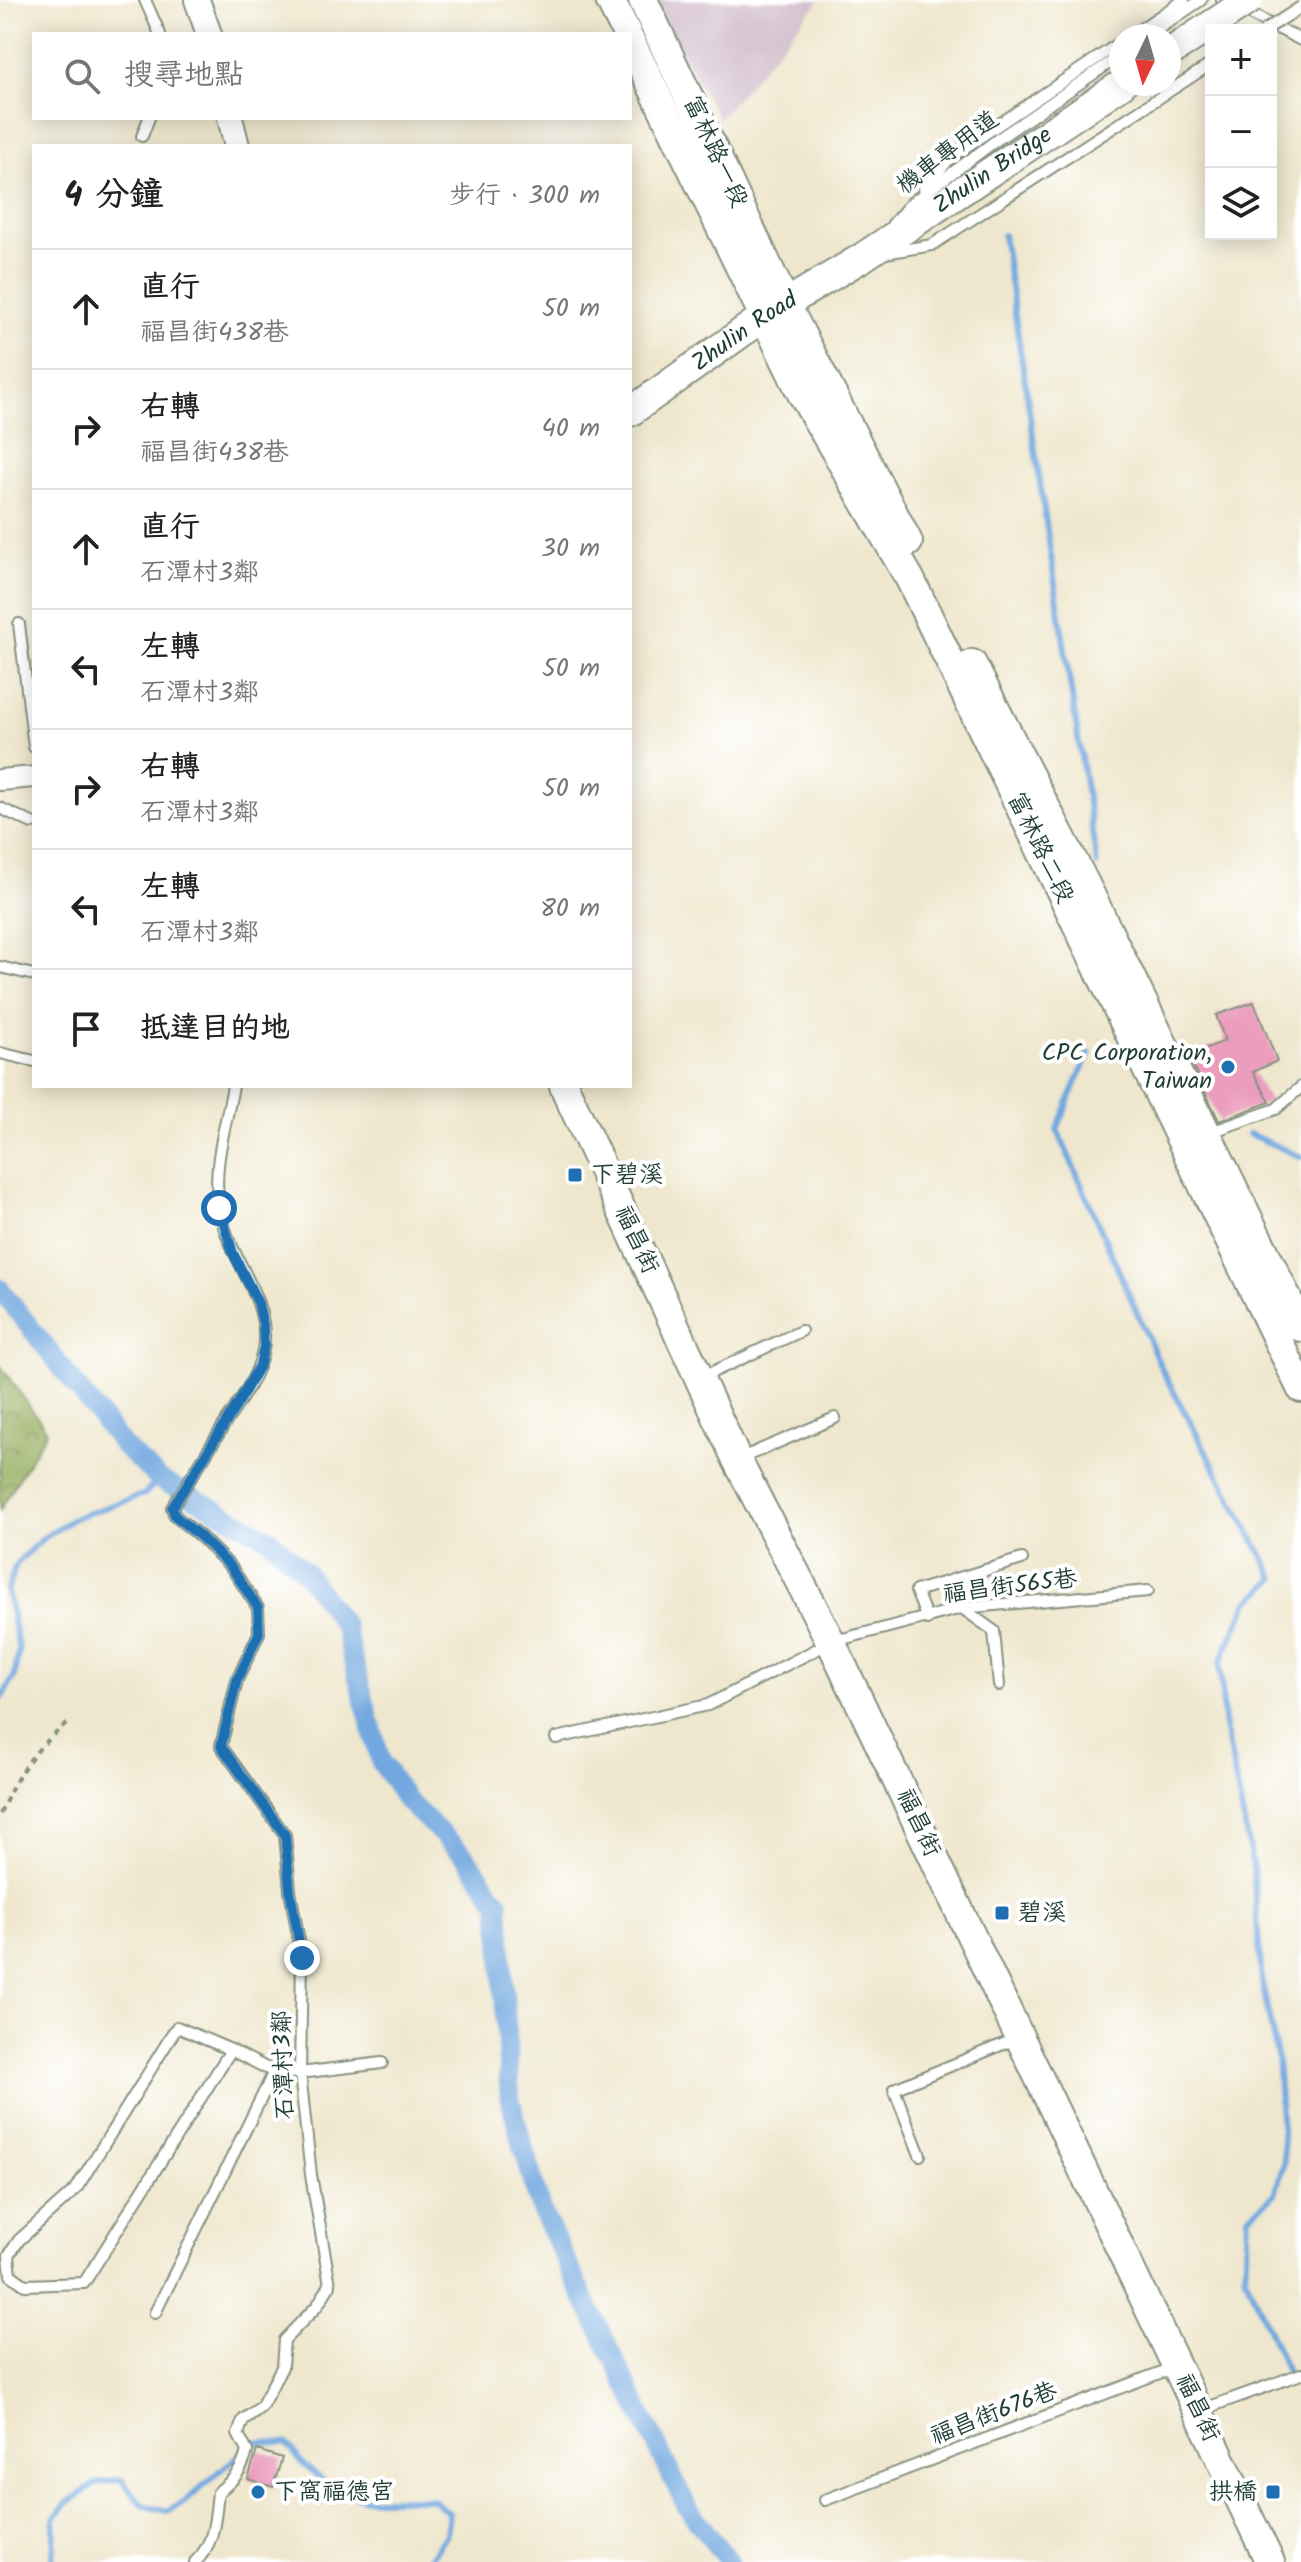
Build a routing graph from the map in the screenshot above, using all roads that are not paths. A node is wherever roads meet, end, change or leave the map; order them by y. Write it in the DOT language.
graph roads {
  1 [pos="145,0"];
  2 [pos="197,0"];
  3 [pos="610,0"];
  4 [pos="643,0"];
  5 [pos="1184,0"];
  6 [pos="1201,0"];
  7 [pos="1222,0"];
  8 [pos="1249,0"];
  9 [pos="1301,7"];
  10 [pos="1148,24"];
  11 [pos="1166,24"];
  12 [pos="1274,24"];
  13 [pos="159,32"];
  14 [pos="208,32"];
  15 [pos="626,32"];
  16 [pos="1301,40"];
  17 [pos="632,45"];
  18 [pos="1181,45"];
  19 [pos="1109,50"];
  20 [pos="1109,63"];
  21 [pos="1205,68"];
  22 [pos="1109,93"];
  23 [pos="148,120"];
  24 [pos="230,120"];
  25 [pos="142,136"];
  26 [pos="236,144"];
  27 [pos="910,204"];
  28 [pos="863,257"];
  29 [pos="776,310"];
  30 [pos="632,411"];
  31 [pos="19,624"];
  32 [pos="32,731"];
  33 [pos="32,777"];
  34 [pos="0,780"];
  35 [pos="0,808"];
  36 [pos="32,823"];
  37 [pos="0,967"];
  38 [pos="32,975"];
  39 [pos="0,1053"];
  40 [pos="32,1061"];
  41 [pos="1301,1087"];
  42 [pos="233,1088"];
  43 [pos="565,1088"];
  44 [pos="1195,1138"];
  45 [pos="1301,1327"];
  46 [pos="801,1331"];
  47 [pos="700,1378"];
  48 [pos="1301,1388"];
  49 [pos="835,1418"];
  50 [pos="737,1460"];
  51 [pos="1022,1559"];
  52 [pos="1148,1591"];
  53 [pos="962,1608"];
  54 [pos="927,1619"];
  55 [pos="831,1642"];
  56 [pos="999,1685"];
  57 [pos="556,1738"];
  58 [pos="1020,2038"];
  59 [pos="231,2050"];
  60 [pos="382,2063"];
  61 [pos="274,2072"];
  62 [pos="300,2073"];
  63 [pos="920,2155"];
  64 [pos="155,2313"];
  65 [pos="1176,2366"];
  66 [pos="1301,2374"];
  67 [pos="1198,2411"];
  68 [pos="825,2500"];
  69 [pos="195,2562"];
  70 [pos="1270,2562"];
  1 -- 13 [label="lane"];
  2 -- 14 [label="street"];
  3 -- 15 [label="main road"];
  4 -- 29 [label="main road, 富林路一段"];
  5 -- 10 [label="lane"];
  6 -- 11 [label="lane"];
  7 -- 16 [label="lane"];
  8 -- 18 [label="main road, bridge"];
  9 -- 12 [label="lane, bridge"];
  17 -- 29 [label="main road, 富林路一段"];
  19 -- 27 [label="lane"];
  20 -- 27 [label="lane, 機車專用道"];
  21 -- 28 [label="lane"];
  22 -- 28 [label="main road, Zhulin Bridge"];
  23 -- 25 [label="lane"];
  24 -- 26 [label="street"];
  27 -- 28 [label="lane, 機車專用道"];
  28 -- 29 [label="main road, Zhulin Road"];
  29 -- 30 [label="main road, Zhulin Road"];
  29 -- 44 [label="main road, 富林路二段"];
  31 -- 32 [label="lane"];
  33 -- 34 [label="street"];
  35 -- 36 [label="lane"];
  37 -- 38 [label="lane"];
  39 -- 40 [label="lane"];
  41 -- 44 [label="lane"];
  42 -- 62 [label="lane, 石潭村3鄰"];
  43 -- 47 [label="main road, 福昌街"];
  44 -- 45 [label="main road, 富林路二段"];
  44 -- 48 [label="main road, 富林路二段"];
  46 -- 47 [label="lane"];
  47 -- 50 [label="main road, 福昌街"];
  49 -- 50 [label="lane"];
  50 -- 55 [label="main road, 福昌街"];
  51 -- 54 [label="lane"];
  52 -- 53 [label="lane, 福昌街565巷"];
  53 -- 54 [label="lane, 福昌街565巷"];
  53 -- 56 [label="lane"];
  54 -- 55 [label="lane, 福昌街565巷"];
  55 -- 57 [label="lane, 福昌街565巷"];
  55 -- 58 [label="main road, 福昌街"];
  58 -- 63 [label="lane"];
  58 -- 65 [label="main road, 福昌街"];
  59 -- 59 [label="lane"];
  59 -- 61 [label="lane"];
  60 -- 62 [label="lane"];
  61 -- 62 [label="lane"];
  61 -- 64 [label="lane"];
  62 -- 69 [label="lane, 石潭村3鄰"];
  65 -- 67 [label="main road, 福昌街"];
  65 -- 68 [label="lane, 福昌街676巷"];
  66 -- 67 [label="lane"];
  67 -- 70 [label="main road, 福昌街"];
}
